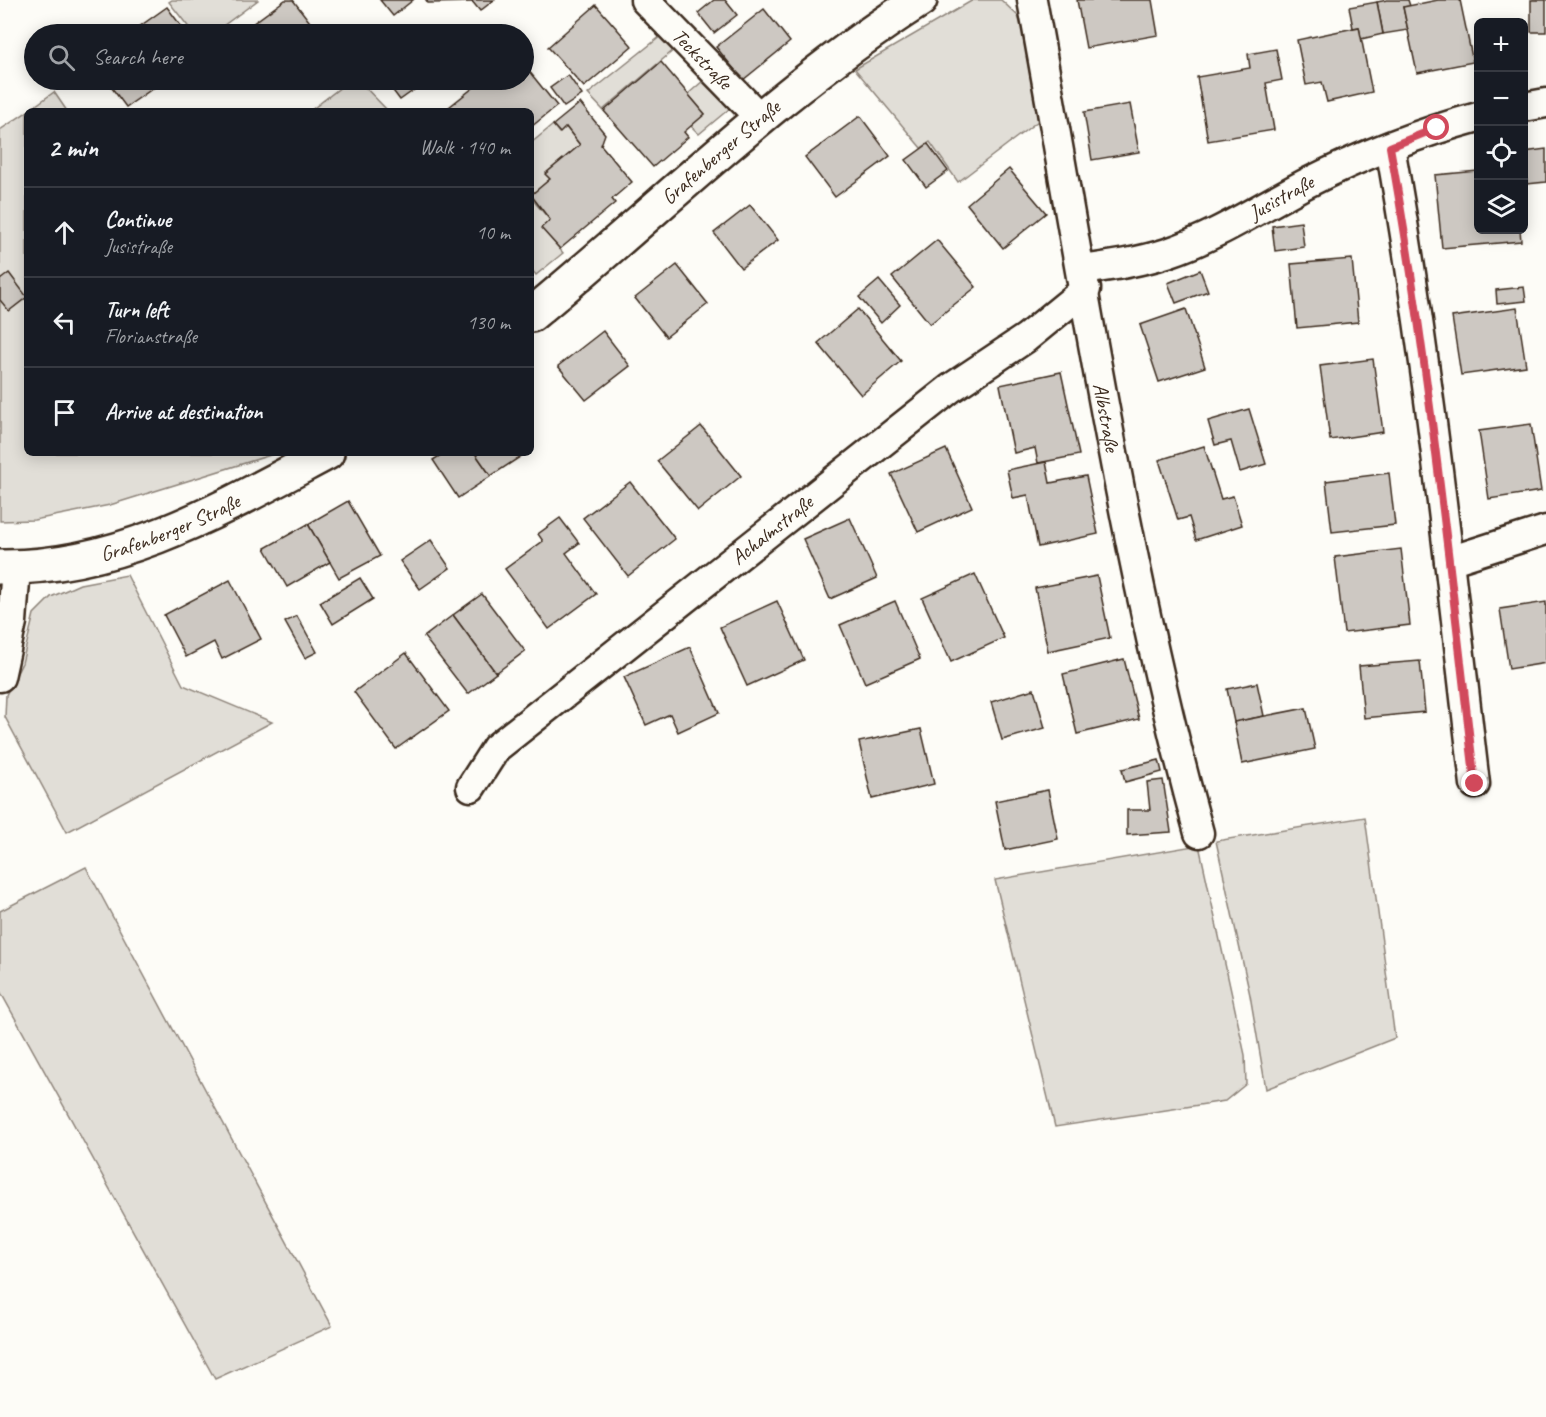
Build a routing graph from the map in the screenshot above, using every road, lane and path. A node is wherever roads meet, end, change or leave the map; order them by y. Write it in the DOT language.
graph roads {
  1 [pos="645,0"];
  2 [pos="920,0"];
  3 [pos="1032,0"];
  4 [pos="1546,104"];
  5 [pos="1528,106"];
  6 [pos="760,118"];
  7 [pos="1474,118"];
  8 [pos="1390,147"];
  9 [pos="1084,280"];
  10 [pos="534,312"];
  11 [pos="321,456"];
  12 [pos="1546,530"];
  13 [pos="1449,561"];
  14 [pos="8,567"];
  15 [pos="0,677"];
  16 [pos="1475,784"];
  17 [pos="471,787"];
  18 [pos="1199,833"];
  1 -- 6 [label="street, Teckstraße"];
  2 -- 6 [label="street, Grafenberger Straße"];
  3 -- 9 [label="street, Albstraße"];
  4 -- 5 [label="street"];
  6 -- 10 [label="street, Grafenberger Straße"];
  7 -- 8 [label="street, Jusistraße"];
  8 -- 9 [label="street, Jusistraße"];
  8 -- 13 [label="street"];
  9 -- 17 [label="street, Achalmstraße"];
  9 -- 18 [label="street, Albstraße"];
  11 -- 14 [label="street, Grafenberger Straße"];
  12 -- 13 [label="street"];
  13 -- 16 [label="street"];
  14 -- 15 [label="street"];
}
